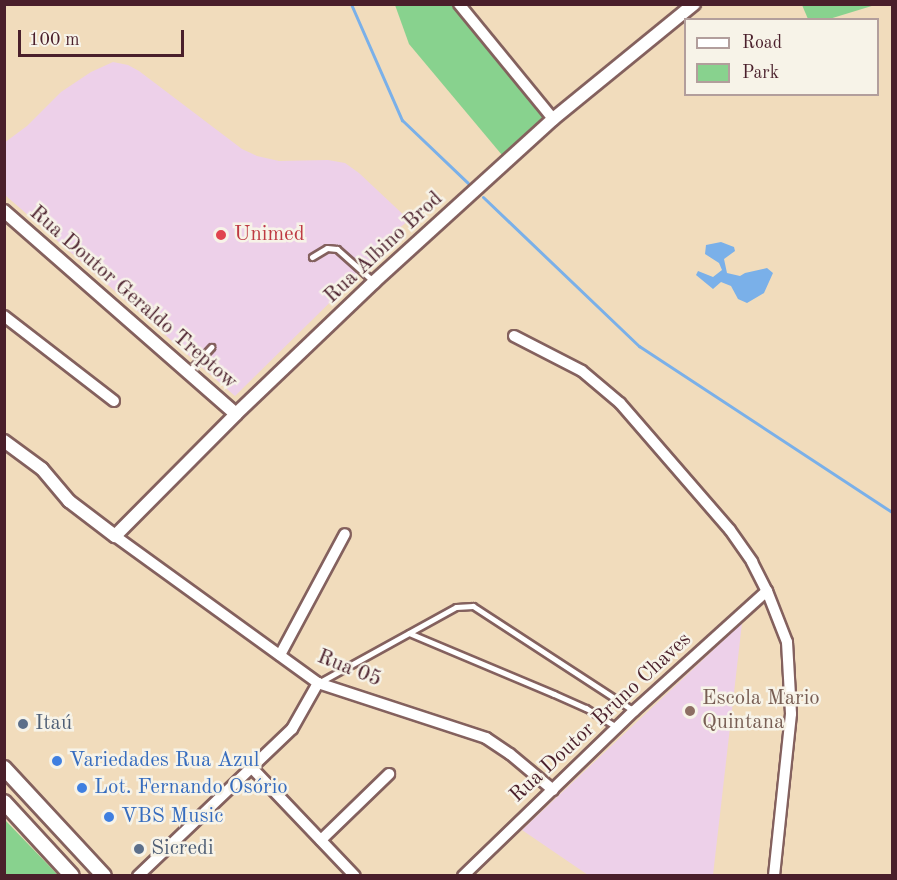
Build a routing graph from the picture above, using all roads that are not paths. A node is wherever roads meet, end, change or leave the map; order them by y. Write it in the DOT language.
graph roads {
  1 [pos="459,4"];
  2 [pos="694,4"];
  3 [pos="554,119"];
  4 [pos="4,211"];
  5 [pos="312,257"];
  6 [pos="374,282"];
  7 [pos="4,316"];
  8 [pos="514,336"];
  9 [pos="211,346"];
  10 [pos="188,372"];
  11 [pos="114,401"];
  12 [pos="236,414"];
  13 [pos="4,441"];
  14 [pos="345,534"];
  15 [pos="115,536"];
  16 [pos="767,591"];
  17 [pos="409,633"];
  18 [pos="280,655"];
  19 [pos="318,682"];
  20 [pos="633,711"];
  21 [pos="616,727"];
  22 [pos="4,768"];
  23 [pos="252,768"];
  24 [pos="389,774"];
  25 [pos="553,790"];
  26 [pos="4,802"];
  27 [pos="321,840"];
  28 [pos="72,876"];
  29 [pos="104,876"];
  30 [pos="138,876"];
  31 [pos="355,876"];
  32 [pos="463,876"];
  33 [pos="774,876"];
  1 -- 3 [label="street"];
  2 -- 3 [label="street, Rua Albino Brod"];
  3 -- 6 [label="street, Rua Albino Brod"];
  4 -- 10 [label="street, Rua Doutor Geraldo Treptow"];
  5 -- 6 [label="lane"];
  6 -- 12 [label="street, Rua Albino Brod"];
  7 -- 11 [label="street"];
  8 -- 16 [label="street"];
  9 -- 10 [label="lane"];
  10 -- 12 [label="street, Rua Doutor Geraldo Treptow"];
  12 -- 15 [label="street, Rua Albino Brod"];
  13 -- 15 [label="street"];
  14 -- 18 [label="street"];
  15 -- 18 [label="street, Rua 05"];
  16 -- 20 [label="street, Rua Doutor Bruno Chaves"];
  16 -- 33 [label="street"];
  17 -- 19 [label="lane"];
  17 -- 20 [label="lane"];
  17 -- 21 [label="lane"];
  18 -- 19 [label="street, Rua 05"];
  19 -- 23 [label="street"];
  19 -- 25 [label="street, Rua 05"];
  20 -- 21 [label="street, Rua Doutor Bruno Chaves"];
  21 -- 25 [label="street, Rua Doutor Bruno Chaves"];
  22 -- 29 [label="main road"];
  23 -- 27 [label="street"];
  23 -- 30 [label="street"];
  24 -- 27 [label="street"];
  25 -- 32 [label="street, Rua Doutor Bruno Chaves"];
  26 -- 28 [label="main road"];
  27 -- 31 [label="street"];
}
